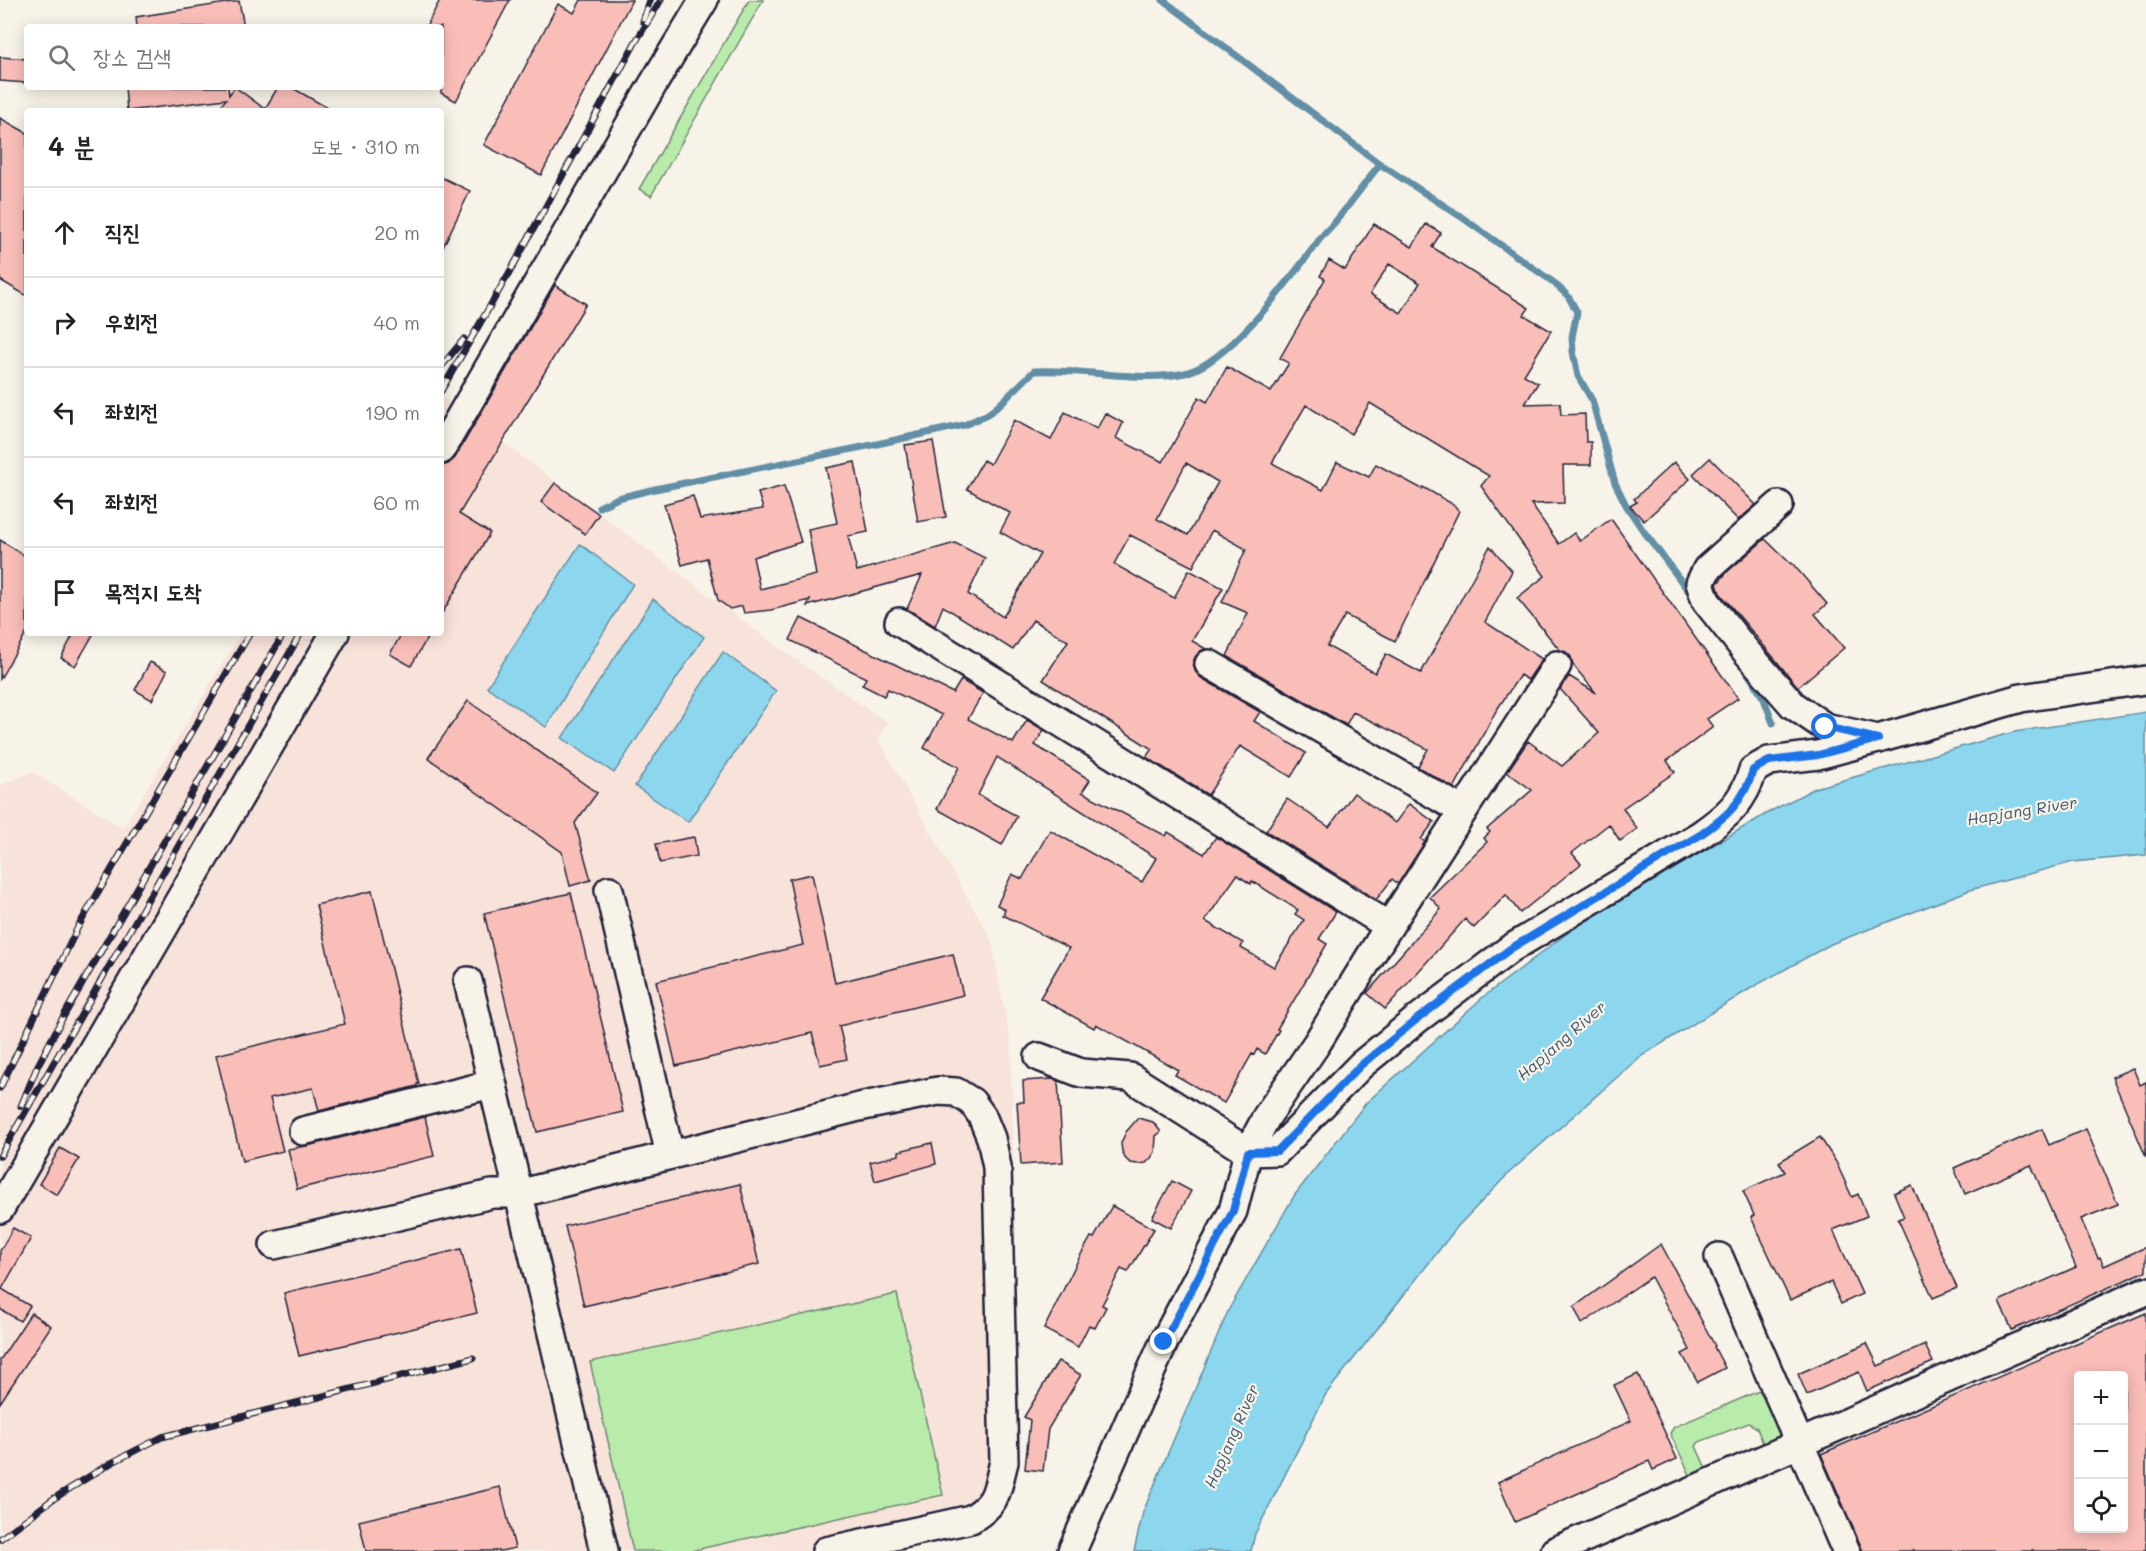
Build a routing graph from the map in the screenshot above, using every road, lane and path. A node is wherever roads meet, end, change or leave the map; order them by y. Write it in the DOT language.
graph roads {
  1 [pos="704,0"];
  2 [pos="444,445"];
  3 [pos="1779,505"];
  4 [pos="899,622"];
  5 [pos="333,636"];
  6 [pos="1209,664"];
  7 [pos="1557,665"];
  8 [pos="2146,680"];
  9 [pos="1878,739"];
  10 [pos="1464,811"];
  11 [pos="609,890"];
  12 [pos="1389,926"];
  13 [pos="468,981"];
  14 [pos="1039,1057"];
  15 [pos="492,1084"];
  16 [pos="303,1131"];
  17 [pos="1248,1152"];
  18 [pos="670,1155"];
  19 [pos="518,1194"];
  20 [pos="0,1209"];
  21 [pos="274,1245"];
  22 [pos="1719,1257"];
  23 [pos="2146,1291"];
  24 [pos="1800,1442"];
  25 [pos="604,1551"];
  26 [pos="826,1551"];
  27 [pos="1072,1551"];
  28 [pos="1555,1551"];
  29 [pos="1846,1551"];
  1 -- 2 [label="street"];
  3 -- 9 [label="street"];
  4 -- 12 [label="street"];
  5 -- 20 [label="street"];
  6 -- 10 [label="street"];
  7 -- 10 [label="street"];
  8 -- 9 [label="street"];
  9 -- 17 [label="street"];
  10 -- 12 [label="street"];
  11 -- 18 [label="street"];
  12 -- 17 [label="street"];
  13 -- 15 [label="street"];
  14 -- 17 [label="street"];
  15 -- 16 [label="street"];
  15 -- 19 [label="street"];
  17 -- 27 [label="street"];
  18 -- 19 [label="street"];
  18 -- 26 [label="street"];
  19 -- 21 [label="street"];
  19 -- 25 [label="street"];
  22 -- 24 [label="street"];
  23 -- 24 [label="street"];
  24 -- 28 [label="street"];
  24 -- 29 [label="street"];
}
